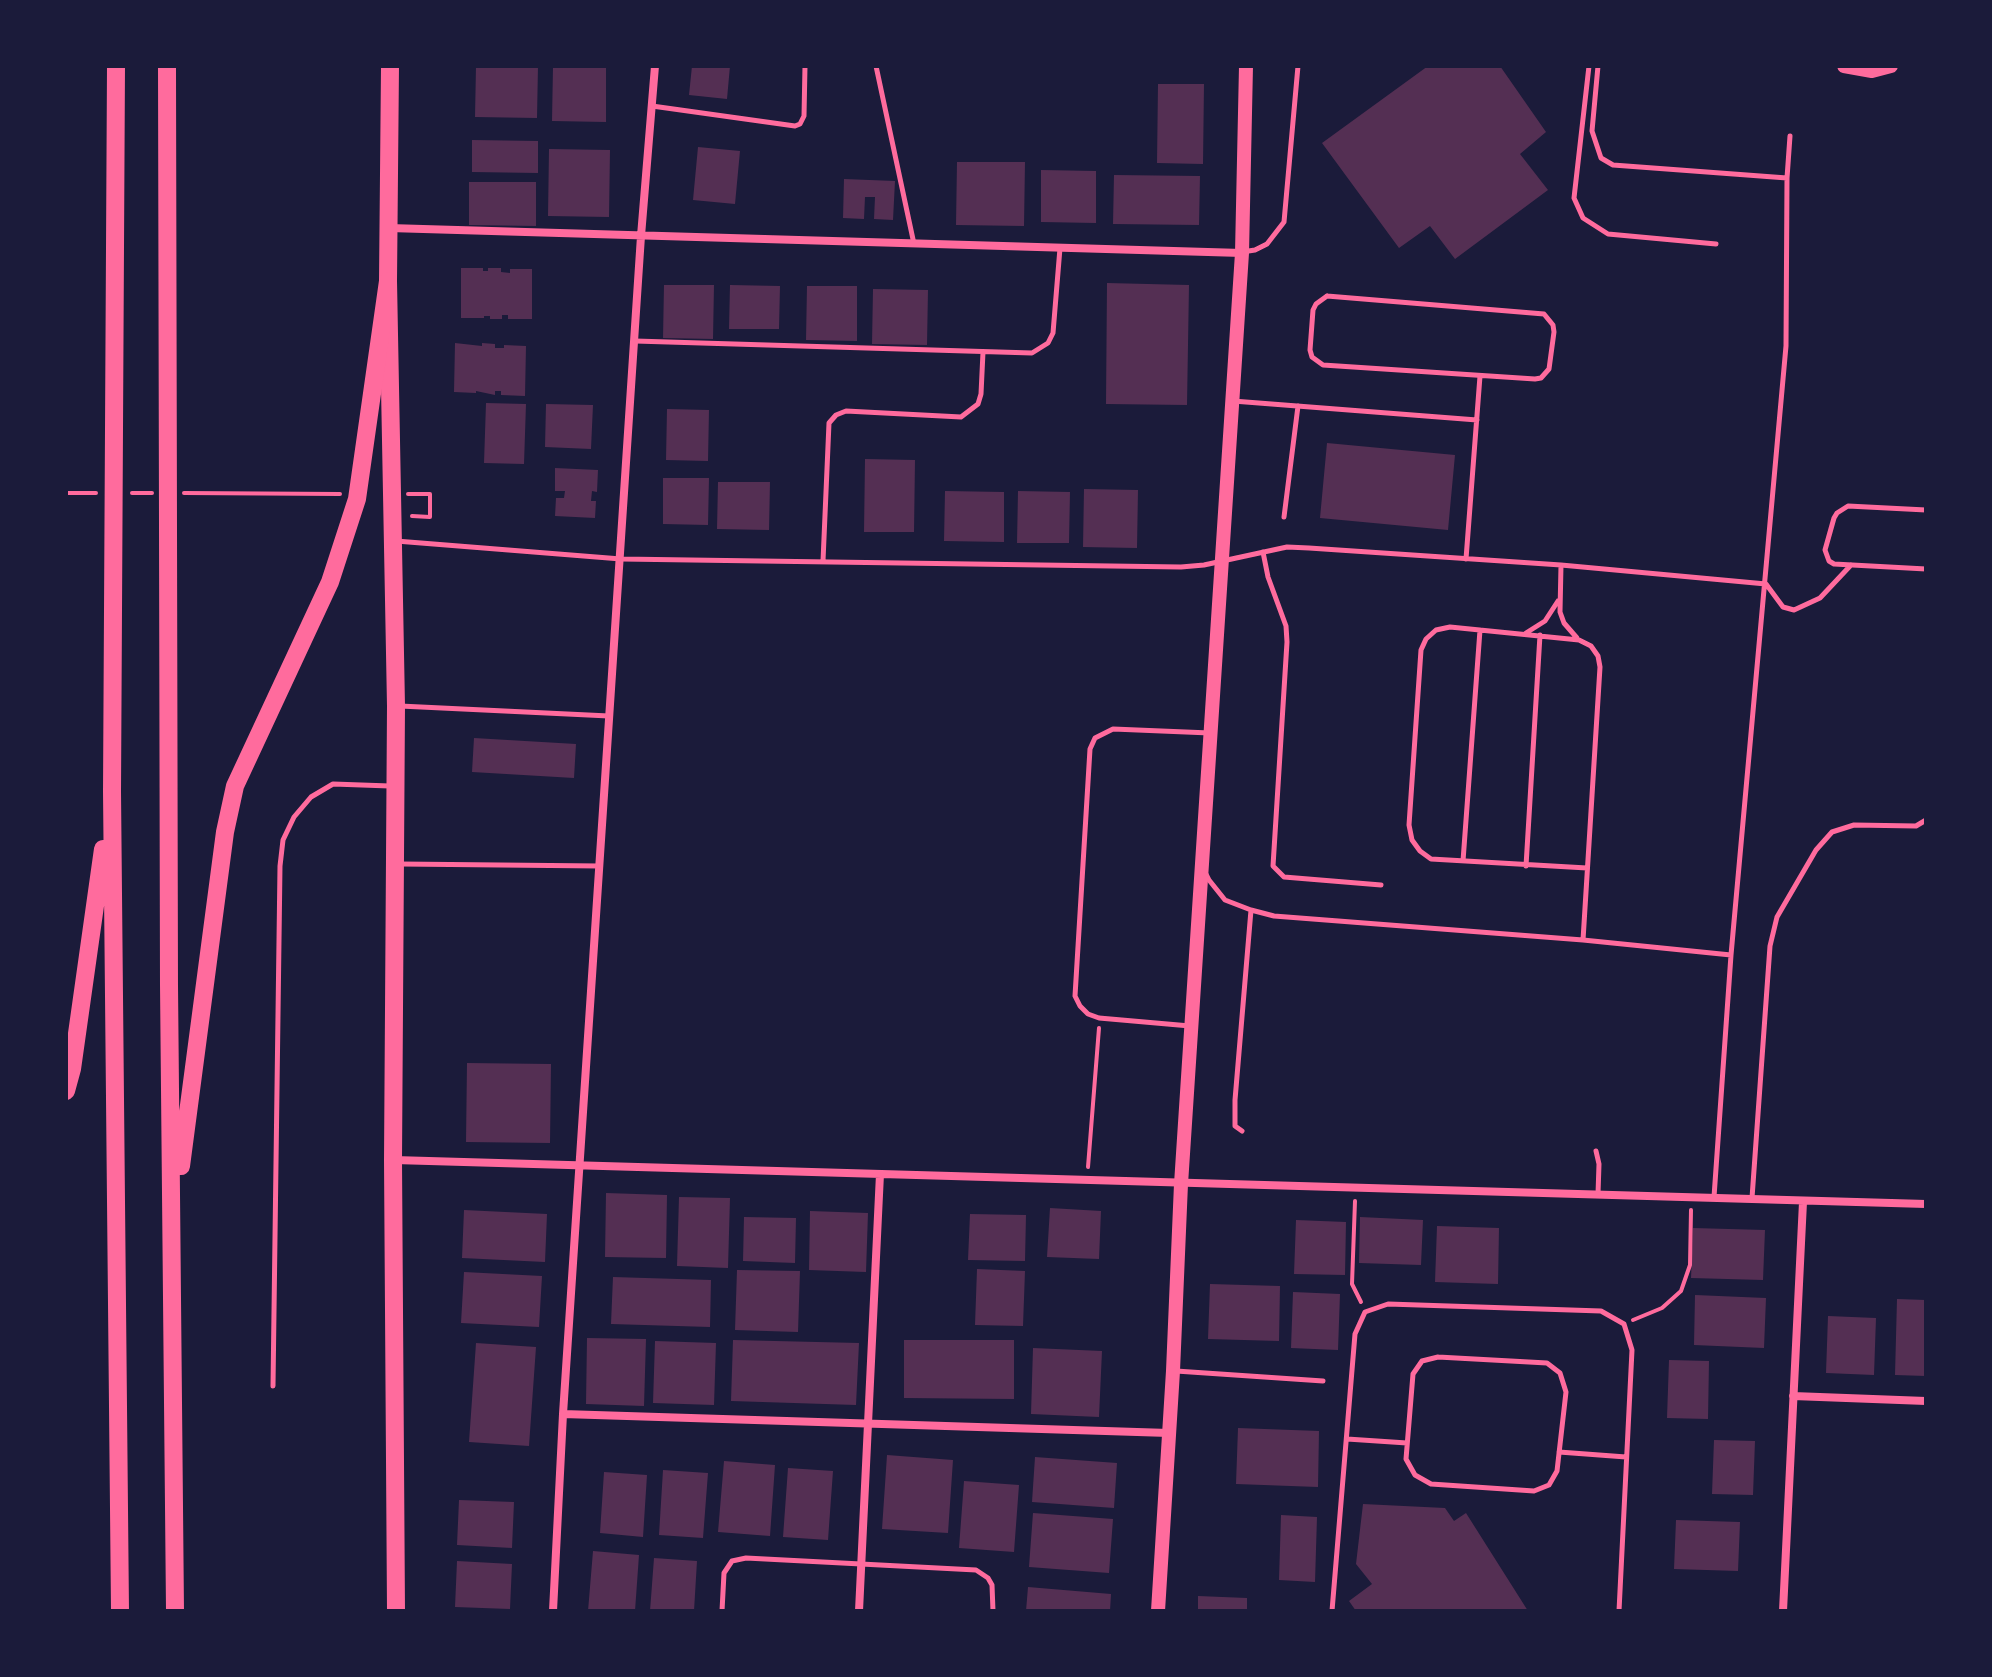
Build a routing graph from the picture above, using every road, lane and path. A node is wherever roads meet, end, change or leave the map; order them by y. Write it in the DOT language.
graph roads {
  1 [pos="116,66"];
  2 [pos="167,66"];
  3 [pos="390,66"];
  4 [pos="655,66"];
  5 [pos="805,66"];
  6 [pos="876,66"];
  7 [pos="1246,66"];
  8 [pos="1298,66"];
  9 [pos="1589,66"];
  10 [pos="1598,66"];
  11 [pos="1844,66"];
  12 [pos="1891,66"];
  13 [pos="652,106"];
  14 [pos="1790,136"];
  15 [pos="1787,178"];
  16 [pos="389,228"];
  17 [pos="641,236"];
  18 [pos="914,244"];
  19 [pos="1716,244"];
  20 [pos="1060,248"];
  21 [pos="1242,253"];
  22 [pos="388,281"];
  23 [pos="635,341"];
  24 [pos="983,352"];
  25 [pos="1480,376"];
  26 [pos="1232,401"];
  27 [pos="1298,406"];
  28 [pos="1477,420"];
  29 [pos="66,493"];
  30 [pos="98,493"];
  31 [pos="129,493"];
  32 [pos="161,493"];
  33 [pos="177,493"];
  34 [pos="351,494"];
  35 [pos="398,494"];
  36 [pos="1926,510"];
  37 [pos="430,517"];
  38 [pos="1284,517"];
  39 [pos="395,541"];
  40 [pos="1263,552"];
  41 [pos="621,559"];
  42 [pos="1466,559"];
  43 [pos="1222,560"];
  44 [pos="823,561"];
  45 [pos="1561,565"];
  46 [pos="1851,565"];
  47 [pos="1926,569"];
  48 [pos="1766,584"];
  49 [pos="1558,600"];
  50 [pos="1480,630"];
  51 [pos="1524,633"];
  52 [pos="1540,635"];
  53 [pos="1579,640"];
  54 [pos="396,706"];
  55 [pos="610,716"];
  56 [pos="1211,733"];
  57 [pos="395,786"];
  58 [pos="112,791"];
  59 [pos="1926,820"];
  60 [pos="1202,861"];
  61 [pos="1463,861"];
  62 [pos="395,864"];
  63 [pos="600,866"];
  64 [pos="1526,866"];
  65 [pos="1587,868"];
  66 [pos="1381,885"];
  67 [pos="1251,910"];
  68 [pos="1583,940"];
  69 [pos="1731,955"];
  70 [pos="1099,1018"];
  71 [pos="1192,1026"];
  72 [pos="66,1091"];
  73 [pos="1242,1131"];
  74 [pos="1596,1151"];
  75 [pos="393,1160"];
  76 [pos="581,1164"];
  77 [pos="880,1174"];
  78 [pos="1087,1181"];
  79 [pos="1181,1184"];
  80 [pos="1356,1188"];
  81 [pos="1598,1194"];
  82 [pos="1691,1196"];
  83 [pos="1714,1197"];
  84 [pos="1752,1199"];
  85 [pos="1803,1202"];
  86 [pos="1926,1204"];
  87 [pos="172,1229"];
  88 [pos="1365,1312"];
  89 [pos="1624,1324"];
  90 [pos="1173,1371"];
  91 [pos="1323,1381"];
  92 [pos="273,1386"];
  93 [pos="1793,1396"];
  94 [pos="1926,1401"];
  95 [pos="563,1414"];
  96 [pos="870,1424"];
  97 [pos="1169,1433"];
  98 [pos="1347,1439"];
  99 [pos="1407,1443"];
  100 [pos="1559,1452"];
  101 [pos="1627,1457"];
  102 [pos="861,1564"];
  103 [pos="120,1611"];
  104 [pos="175,1611"];
  105 [pos="396,1611"];
  106 [pos="553,1611"];
  107 [pos="722,1611"];
  108 [pos="859,1611"];
  109 [pos="993,1611"];
  110 [pos="1158,1611"];
  111 [pos="1332,1611"];
  112 [pos="1619,1611"];
  113 [pos="1783,1611"];
  1 -- 58 [label="main road"];
  2 -- 87 [label="main road"];
  3 -- 16 [label="main road"];
  4 -- 13 [label="street"];
  5 -- 13 [label="lane"];
  6 -- 18 [label="lane"];
  7 -- 21 [label="street"];
  8 -- 21 [label="lane"];
  9 -- 19 [label="lane"];
  10 -- 15 [label="lane"];
  11 -- 12 [label="street"];
  13 -- 17 [label="street"];
  14 -- 15 [label="lane"];
  15 -- 48 [label="lane"];
  16 -- 17 [label="street"];
  16 -- 22 [label="main road"];
  17 -- 18 [label="street"];
  17 -- 23 [label="street"];
  18 -- 20 [label="street"];
  20 -- 21 [label="street"];
  20 -- 24 [label="lane"];
  21 -- 26 [label="street"];
  22 -- 39 [label="main road"];
  22 -- 87 [label="main road"];
  23 -- 24 [label="lane"];
  23 -- 41 [label="street"];
  24 -- 44 [label="lane"];
  25 -- 25 [label="lane"];
  25 -- 28 [label="lane"];
  26 -- 27 [label="lane"];
  26 -- 43 [label="street"];
  27 -- 28 [label="lane"];
  27 -- 38 [label="lane"];
  28 -- 42 [label="lane"];
  29 -- 30 [label="path"];
  31 -- 32 [label="path"];
  33 -- 34 [label="path"];
  35 -- 37 [label="path"];
  36 -- 46 [label="lane"];
  39 -- 41 [label="lane"];
  39 -- 54 [label="main road"];
  40 -- 42 [label="lane"];
  40 -- 43 [label="lane"];
  40 -- 66 [label="lane"];
  41 -- 44 [label="lane"];
  41 -- 55 [label="street"];
  42 -- 45 [label="lane"];
  43 -- 44 [label="lane"];
  43 -- 56 [label="street"];
  45 -- 48 [label="lane"];
  45 -- 49 [label="lane"];
  46 -- 47 [label="lane"];
  46 -- 48 [label="lane"];
  48 -- 69 [label="lane"];
  49 -- 51 [label="lane"];
  49 -- 53 [label="lane"];
  50 -- 51 [label="lane"];
  50 -- 61 [label="lane"];
  50 -- 61 [label="lane"];
  51 -- 52 [label="lane"];
  52 -- 53 [label="lane"];
  52 -- 64 [label="lane"];
  53 -- 65 [label="lane"];
  54 -- 55 [label="lane"];
  54 -- 57 [label="main road"];
  55 -- 63 [label="street"];
  56 -- 60 [label="street"];
  56 -- 70 [label="lane"];
  57 -- 62 [label="main road"];
  57 -- 92 [label="lane"];
  58 -- 72 [label="main road"];
  58 -- 103 [label="main road"];
  59 -- 84 [label="lane"];
  60 -- 67 [label="lane"];
  60 -- 71 [label="street"];
  61 -- 64 [label="lane"];
  62 -- 63 [label="lane"];
  62 -- 75 [label="main road"];
  63 -- 76 [label="street"];
  64 -- 65 [label="lane"];
  65 -- 68 [label="lane"];
  67 -- 68 [label="lane"];
  67 -- 73 [label="lane"];
  68 -- 69 [label="lane"];
  69 -- 83 [label="lane"];
  70 -- 71 [label="lane"];
  70 -- 78 [label="path"];
  71 -- 79 [label="street"];
  74 -- 81 [label="lane"];
  75 -- 76 [label="street"];
  75 -- 105 [label="main road"];
  76 -- 77 [label="street"];
  76 -- 95 [label="street"];
  77 -- 78 [label="street"];
  77 -- 96 [label="street"];
  78 -- 79 [label="street"];
  79 -- 80 [label="street"];
  79 -- 90 [label="street"];
  80 -- 81 [label="street"];
  80 -- 88 [label="path"];
  81 -- 82 [label="street"];
  82 -- 83 [label="street"];
  82 -- 89 [label="path"];
  83 -- 84 [label="street"];
  84 -- 85 [label="street"];
  85 -- 86 [label="street"];
  85 -- 93 [label="street"];
  87 -- 104 [label="main road"];
  88 -- 89 [label="lane"];
  88 -- 98 [label="lane"];
  89 -- 101 [label="lane"];
  90 -- 91 [label="lane"];
  90 -- 97 [label="street"];
  93 -- 94 [label="street"];
  93 -- 113 [label="street"];
  95 -- 96 [label="street"];
  95 -- 106 [label="street"];
  96 -- 97 [label="street"];
  96 -- 102 [label="street"];
  97 -- 110 [label="street"];
  98 -- 99 [label="lane"];
  98 -- 111 [label="lane"];
  99 -- 100 [label="lane"];
  99 -- 100 [label="lane"];
  100 -- 101 [label="lane"];
  101 -- 112 [label="lane"];
  102 -- 107 [label="lane"];
  102 -- 108 [label="street"];
  102 -- 109 [label="lane"];
}
